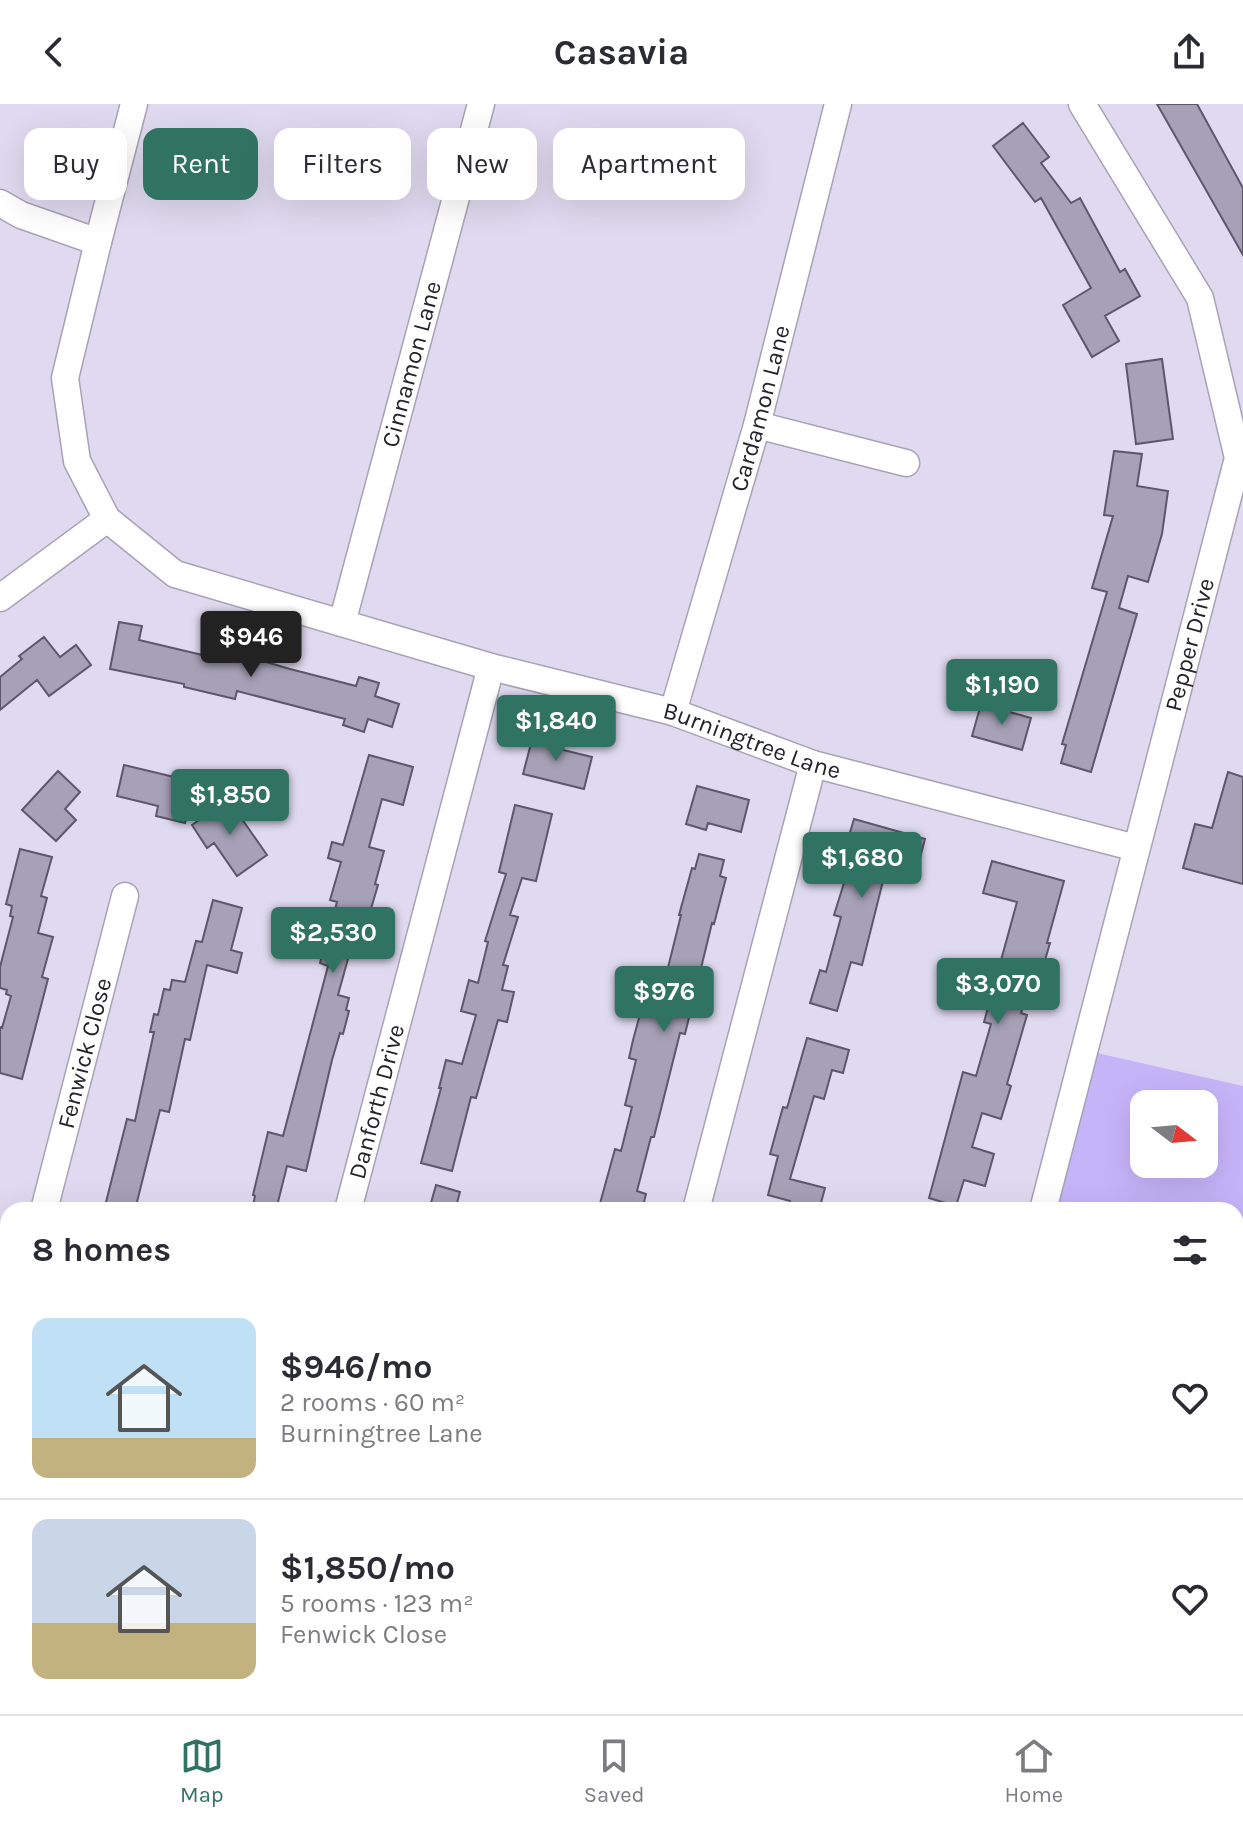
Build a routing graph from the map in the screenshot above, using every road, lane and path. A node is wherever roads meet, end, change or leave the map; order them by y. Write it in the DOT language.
graph roads {
  1 [pos="134,104"];
  2 [pos="481,104"];
  3 [pos="838,104"];
  4 [pos="1082,104"];
  5 [pos="0,203"];
  6 [pos="98,242"];
  7 [pos="757,425"];
  8 [pos="906,463"];
  9 [pos="107,519"];
  10 [pos="0,598"];
  11 [pos="342,623"];
  12 [pos="491,667"];
  13 [pos="673,712"];
  14 [pos="813,764"];
  15 [pos="1136,848"];
  16 [pos="125,896"];
  17 [pos="46,1202"];
  18 [pos="350,1202"];
  19 [pos="698,1202"];
  20 [pos="1045,1202"];
  1 -- 6 [label="street"];
  2 -- 11 [label="street, Cinnamon Lane"];
  3 -- 7 [label="street, Cardamon Lane"];
  4 -- 15 [label="street, Pepper Drive"];
  5 -- 6 [label="street"];
  6 -- 9 [label="street"];
  7 -- 8 [label="street"];
  7 -- 13 [label="street, Cardamon Lane"];
  9 -- 10 [label="street"];
  9 -- 11 [label="street, Burningtree Lane"];
  11 -- 12 [label="street, Burningtree Lane"];
  12 -- 13 [label="street, Burningtree Lane"];
  12 -- 18 [label="street, Danforth Drive"];
  13 -- 14 [label="street, Burningtree Lane"];
  14 -- 15 [label="street, Burningtree Lane"];
  14 -- 19 [label="street"];
  15 -- 20 [label="street, Pepper Drive"];
  16 -- 17 [label="street, Fenwick Close"];
}
